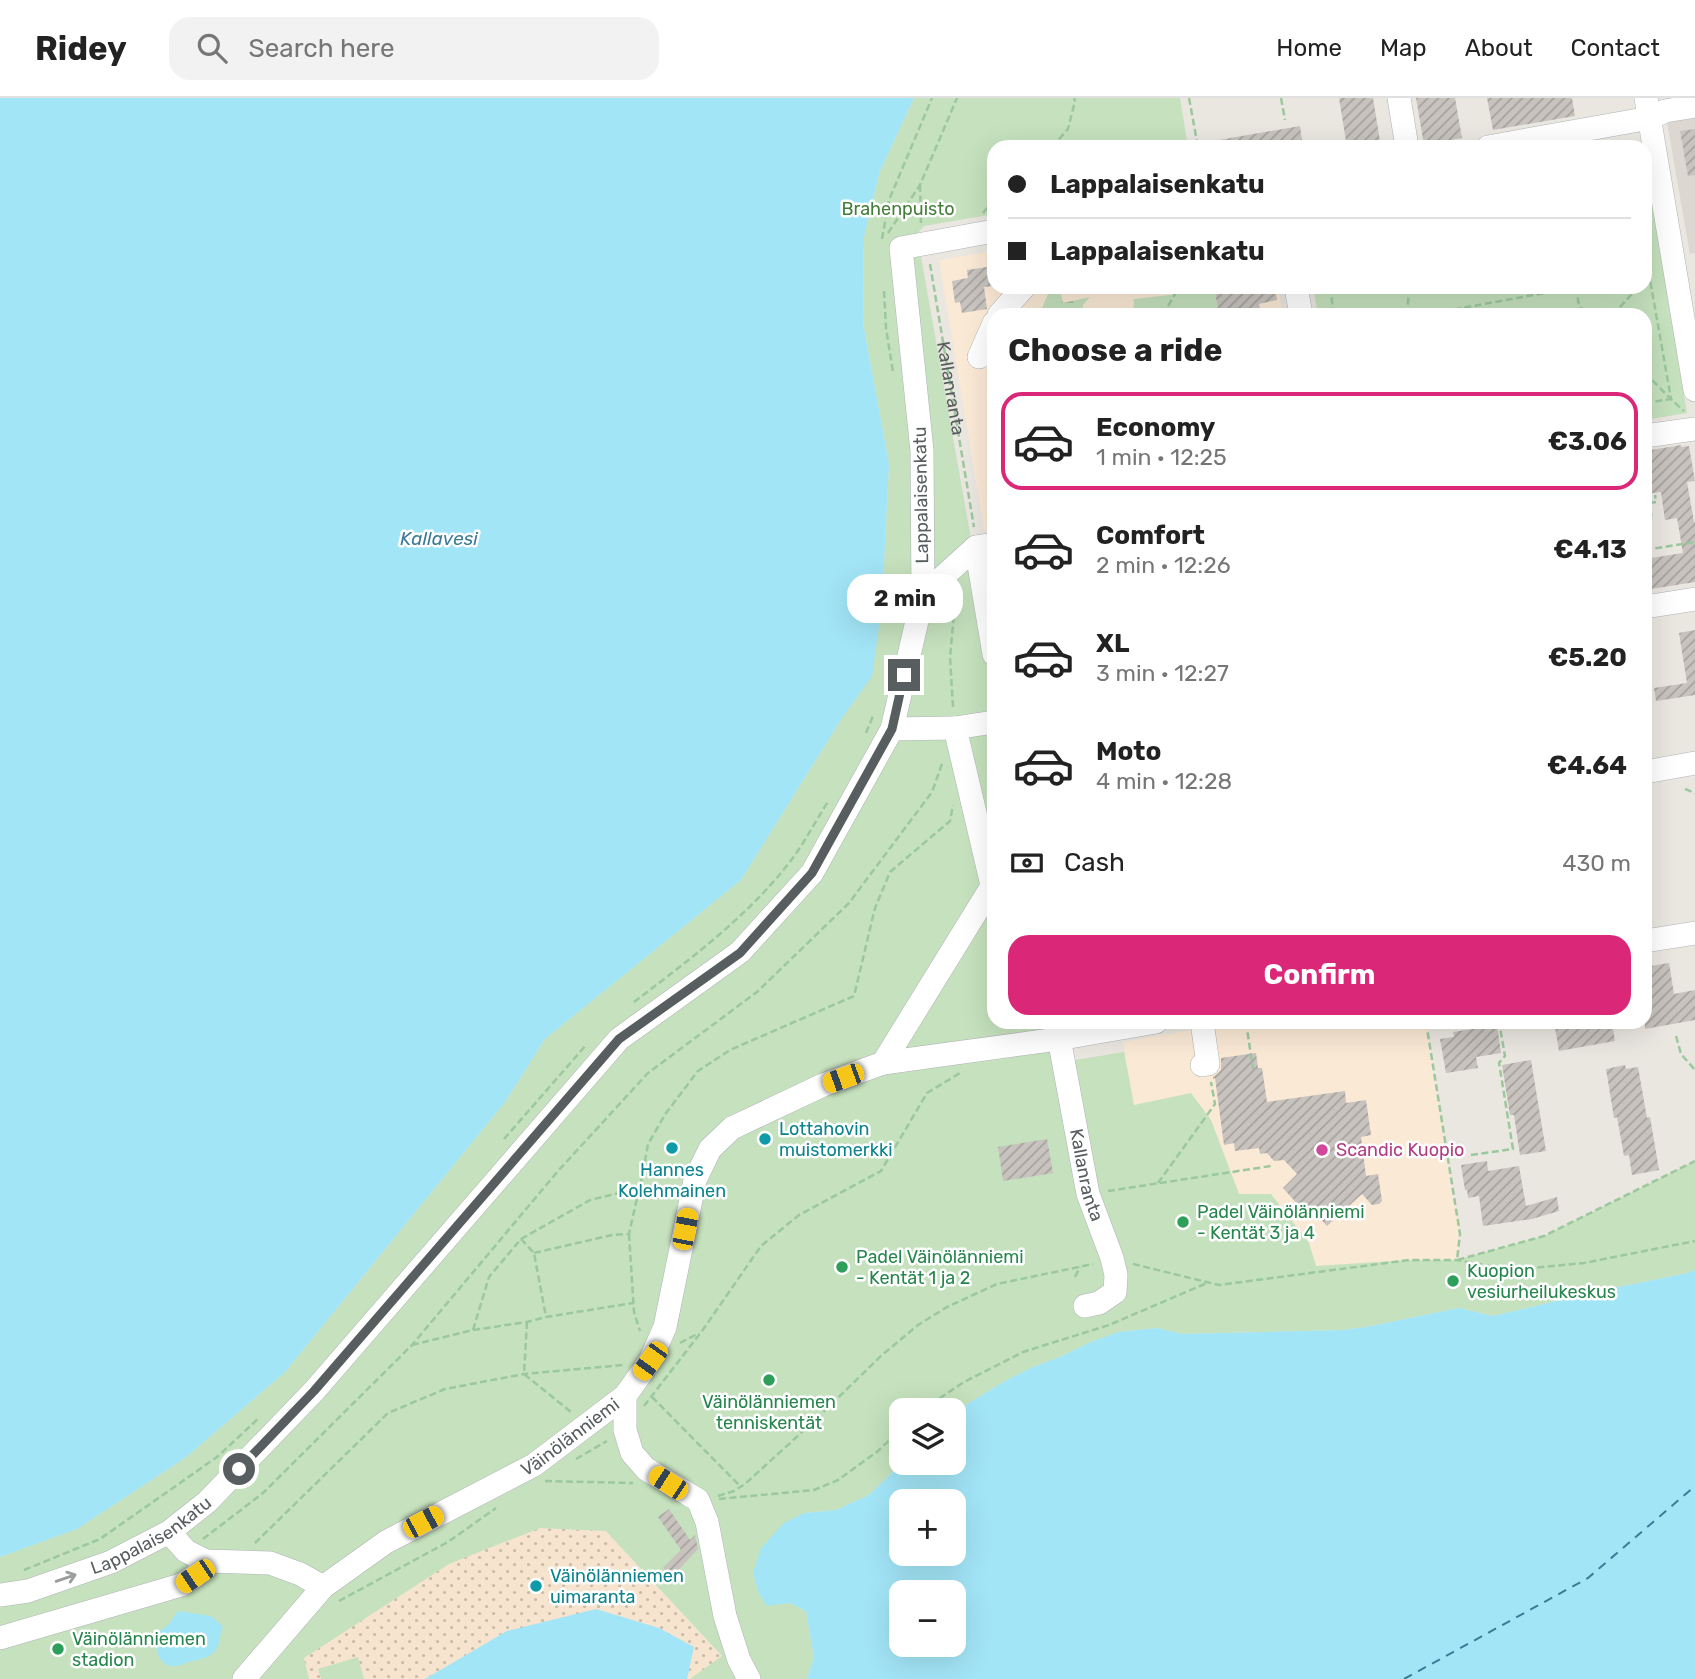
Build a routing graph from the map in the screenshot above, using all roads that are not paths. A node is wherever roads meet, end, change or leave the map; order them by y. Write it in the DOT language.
graph roads {
  1 [pos="1399,98"];
  2 [pos="1695,106"];
  3 [pos="1648,108"];
  4 [pos="1406,140"];
  5 [pos="1517,140"];
  6 [pos="987,232"];
  7 [pos="1685,268"];
  8 [pos="1018,294"];
  9 [pos="1005,308"];
  10 [pos="987,338"];
  11 [pos="1692,353"];
  12 [pos="979,356"];
  13 [pos="1695,390"];
  14 [pos="1691,421"];
  15 [pos="1652,434"];
  16 [pos="982,542"];
  17 [pos="987,589"];
  18 [pos="923,595"];
  19 [pos="1695,598"];
  20 [pos="1652,606"];
  21 [pos="987,723"];
  22 [pos="955,728"];
  23 [pos="892,729"];
  24 [pos="1695,763"];
  25 [pos="1652,771"];
  26 [pos="987,859"];
  27 [pos="987,894"];
  28 [pos="1695,933"];
  29 [pos="1652,940"];
  30 [pos="1202,1029"];
  31 [pos="1057,1030"];
  32 [pos="883,1063"];
  33 [pos="1205,1064"];
  34 [pos="1085,1307"];
  35 [pos="625,1396"];
  36 [pos="169,1532"];
  37 [pos="196,1556"];
  38 [pos="323,1587"];
  39 [pos="0,1595"];
  40 [pos="0,1638"];
  41 [pos="244,1679"];
  42 [pos="749,1679"];
  1 -- 4 [label="street"];
  2 -- 3 [label="street"];
  3 -- 5 [label="street"];
  3 -- 7 [label="street"];
  6 -- 18 [label="street, Lappalaisenkatu"];
  7 -- 11 [label="street"];
  8 -- 9 [label="street"];
  10 -- 12 [label="street"];
  11 -- 13 [label="street"];
  14 -- 15 [label="street"];
  16 -- 17 [label="street"];
  16 -- 18 [label="street"];
  18 -- 23 [label="street, Lappalaisenkatu"];
  19 -- 20 [label="street"];
  21 -- 22 [label="street"];
  22 -- 23 [label="street"];
  22 -- 26 [label="street"];
  23 -- 36 [label="street, Lappalaisenkatu"];
  24 -- 25 [label="street"];
  27 -- 32 [label="street"];
  28 -- 29 [label="street"];
  30 -- 33 [label="street"];
  31 -- 32 [label="street, Väinölänniemi"];
  31 -- 34 [label="street, Kallanranta"];
  32 -- 35 [label="street, Väinölänniemi"];
  35 -- 38 [label="street, Väinölänniemi"];
  35 -- 42 [label="street"];
  36 -- 37 [label="street"];
  39 -- 36 [label="street, Lappalaisenkatu, one-way"];
  37 -- 38 [label="street"];
  37 -- 40 [label="street"];
  38 -- 41 [label="street, Väinölänniemi"];
}
